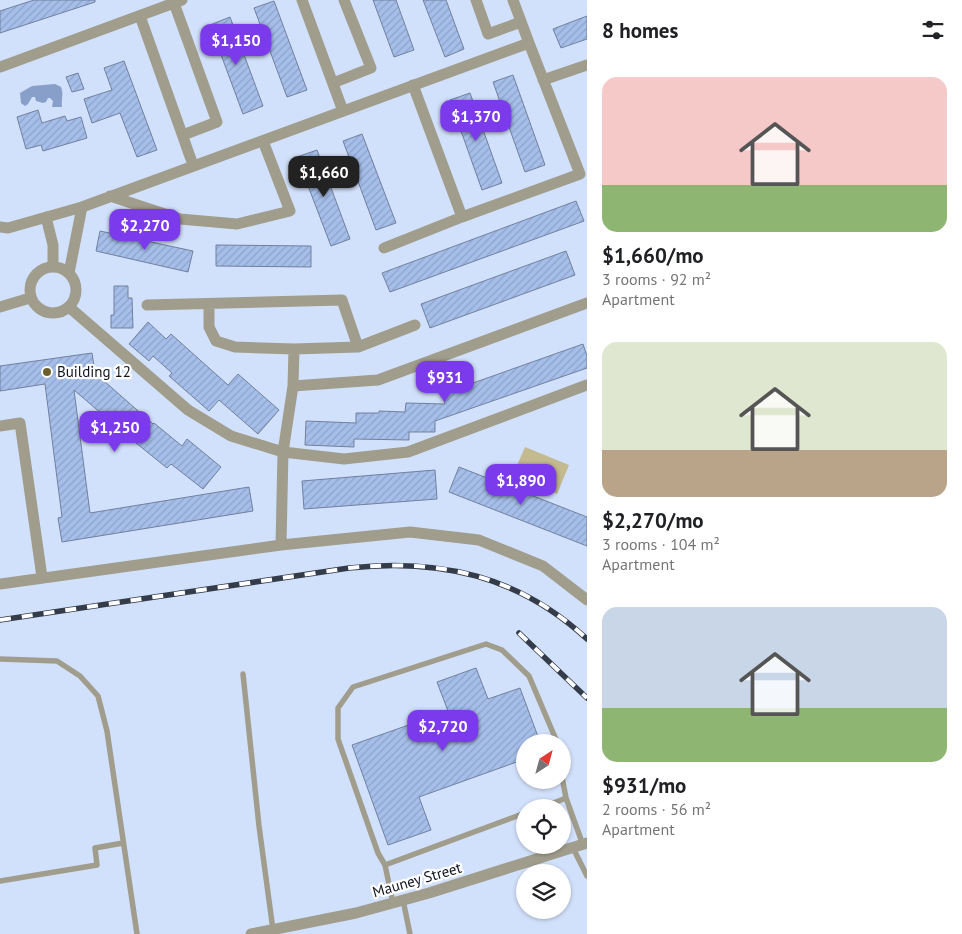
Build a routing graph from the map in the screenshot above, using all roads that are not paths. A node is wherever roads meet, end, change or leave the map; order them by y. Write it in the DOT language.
graph roads {
  1 [pos="302,0"];
  2 [pos="344,0"];
  3 [pos="476,0"];
  4 [pos="513,0"];
  5 [pos="178,2"];
  6 [pos="140,16"];
  7 [pos="521,22"];
  8 [pos="529,43"];
  9 [pos="587,65"];
  10 [pos="0,67"];
  11 [pos="543,80"];
  12 [pos="333,83"];
  13 [pos="413,85"];
  14 [pos="343,111"];
  15 [pos="183,134"];
  16 [pos="263,141"];
  17 [pos="193,165"];
  18 [pos="583,172"];
  19 [pos="110,196"];
  20 [pos="82,207"];
  21 [pos="46,217"];
  22 [pos="462,217"];
  23 [pos="0,227"];
  24 [pos="384,248"];
  25 [pos="53,267"];
  26 [pos="69,273"];
  27 [pos="30,298"];
  28 [pos="587,303"];
  29 [pos="210,304"];
  30 [pos="147,305"];
  31 [pos="0,307"];
  32 [pos="69,307"];
  33 [pos="415,324"];
  34 [pos="358,347"];
  35 [pos="294,349"];
  36 [pos="587,384"];
  37 [pos="293,386"];
  38 [pos="0,426"];
  39 [pos="283,452"];
  40 [pos="281,545"];
  41 [pos="42,578"];
  42 [pos="0,582"];
  43 [pos="587,600"];
  44 [pos="0,659"];
  45 [pos="243,674"];
  46 [pos="554,734"];
  47 [pos="564,789"];
  48 [pos="566,798"];
  49 [pos="516,816"];
  50 [pos="124,844"];
  51 [pos="581,845"];
  52 [pos="385,865"];
  53 [pos="587,876"];
  54 [pos="0,881"];
  55 [pos="398,902"];
  56 [pos="274,932"];
  57 [pos="137,934"];
  58 [pos="251,934"];
  59 [pos="410,934"];
  1 -- 12 [label="street"];
  2 -- 12 [label="street"];
  3 -- 7 [label="street"];
  4 -- 7 [label="street"];
  5 -- 6 [label="street"];
  5 -- 15 [label="street"];
  6 -- 10 [label="street"];
  6 -- 15 [label="street"];
  7 -- 8 [label="street"];
  8 -- 11 [label="street"];
  8 -- 13 [label="street"];
  9 -- 11 [label="street"];
  11 -- 18 [label="street"];
  12 -- 14 [label="street"];
  13 -- 14 [label="street"];
  13 -- 22 [label="street"];
  14 -- 16 [label="street"];
  15 -- 17 [label="street"];
  16 -- 17 [label="street"];
  16 -- 19 [label="street"];
  17 -- 19 [label="street"];
  18 -- 22 [label="street"];
  19 -- 20 [label="street"];
  20 -- 21 [label="street"];
  20 -- 26 [label="street"];
  21 -- 23 [label="street"];
  21 -- 25 [label="street"];
  22 -- 24 [label="street"];
  25 -- 26 [label="street"];
  25 -- 27 [label="street"];
  26 -- 32 [label="street"];
  27 -- 31 [label="street"];
  27 -- 32 [label="street"];
  28 -- 37 [label="street"];
  29 -- 30 [label="street"];
  29 -- 34 [label="street"];
  29 -- 35 [label="street"];
  32 -- 39 [label="street"];
  33 -- 34 [label="street"];
  34 -- 35 [label="street"];
  35 -- 37 [label="street"];
  36 -- 39 [label="street"];
  37 -- 39 [label="street"];
  38 -- 41 [label="street"];
  39 -- 40 [label="street"];
  40 -- 41 [label="street"];
  40 -- 43 [label="street"];
  41 -- 42 [label="street"];
  44 -- 50 [label="lane"];
  45 -- 56 [label="lane"];
  46 -- 52 [label="lane"];
  47 -- 48 [label="lane"];
  48 -- 51 [label="lane"];
  49 -- 52 [label="lane"];
  50 -- 54 [label="lane"];
  50 -- 57 [label="lane"];
  51 -- 53 [label="lane"];
  51 -- 55 [label="street, Mauney Street"];
  52 -- 55 [label="lane"];
  55 -- 56 [label="street, Mauney Street"];
  55 -- 59 [label="lane"];
  56 -- 58 [label="street, Mauney Street"];
}
